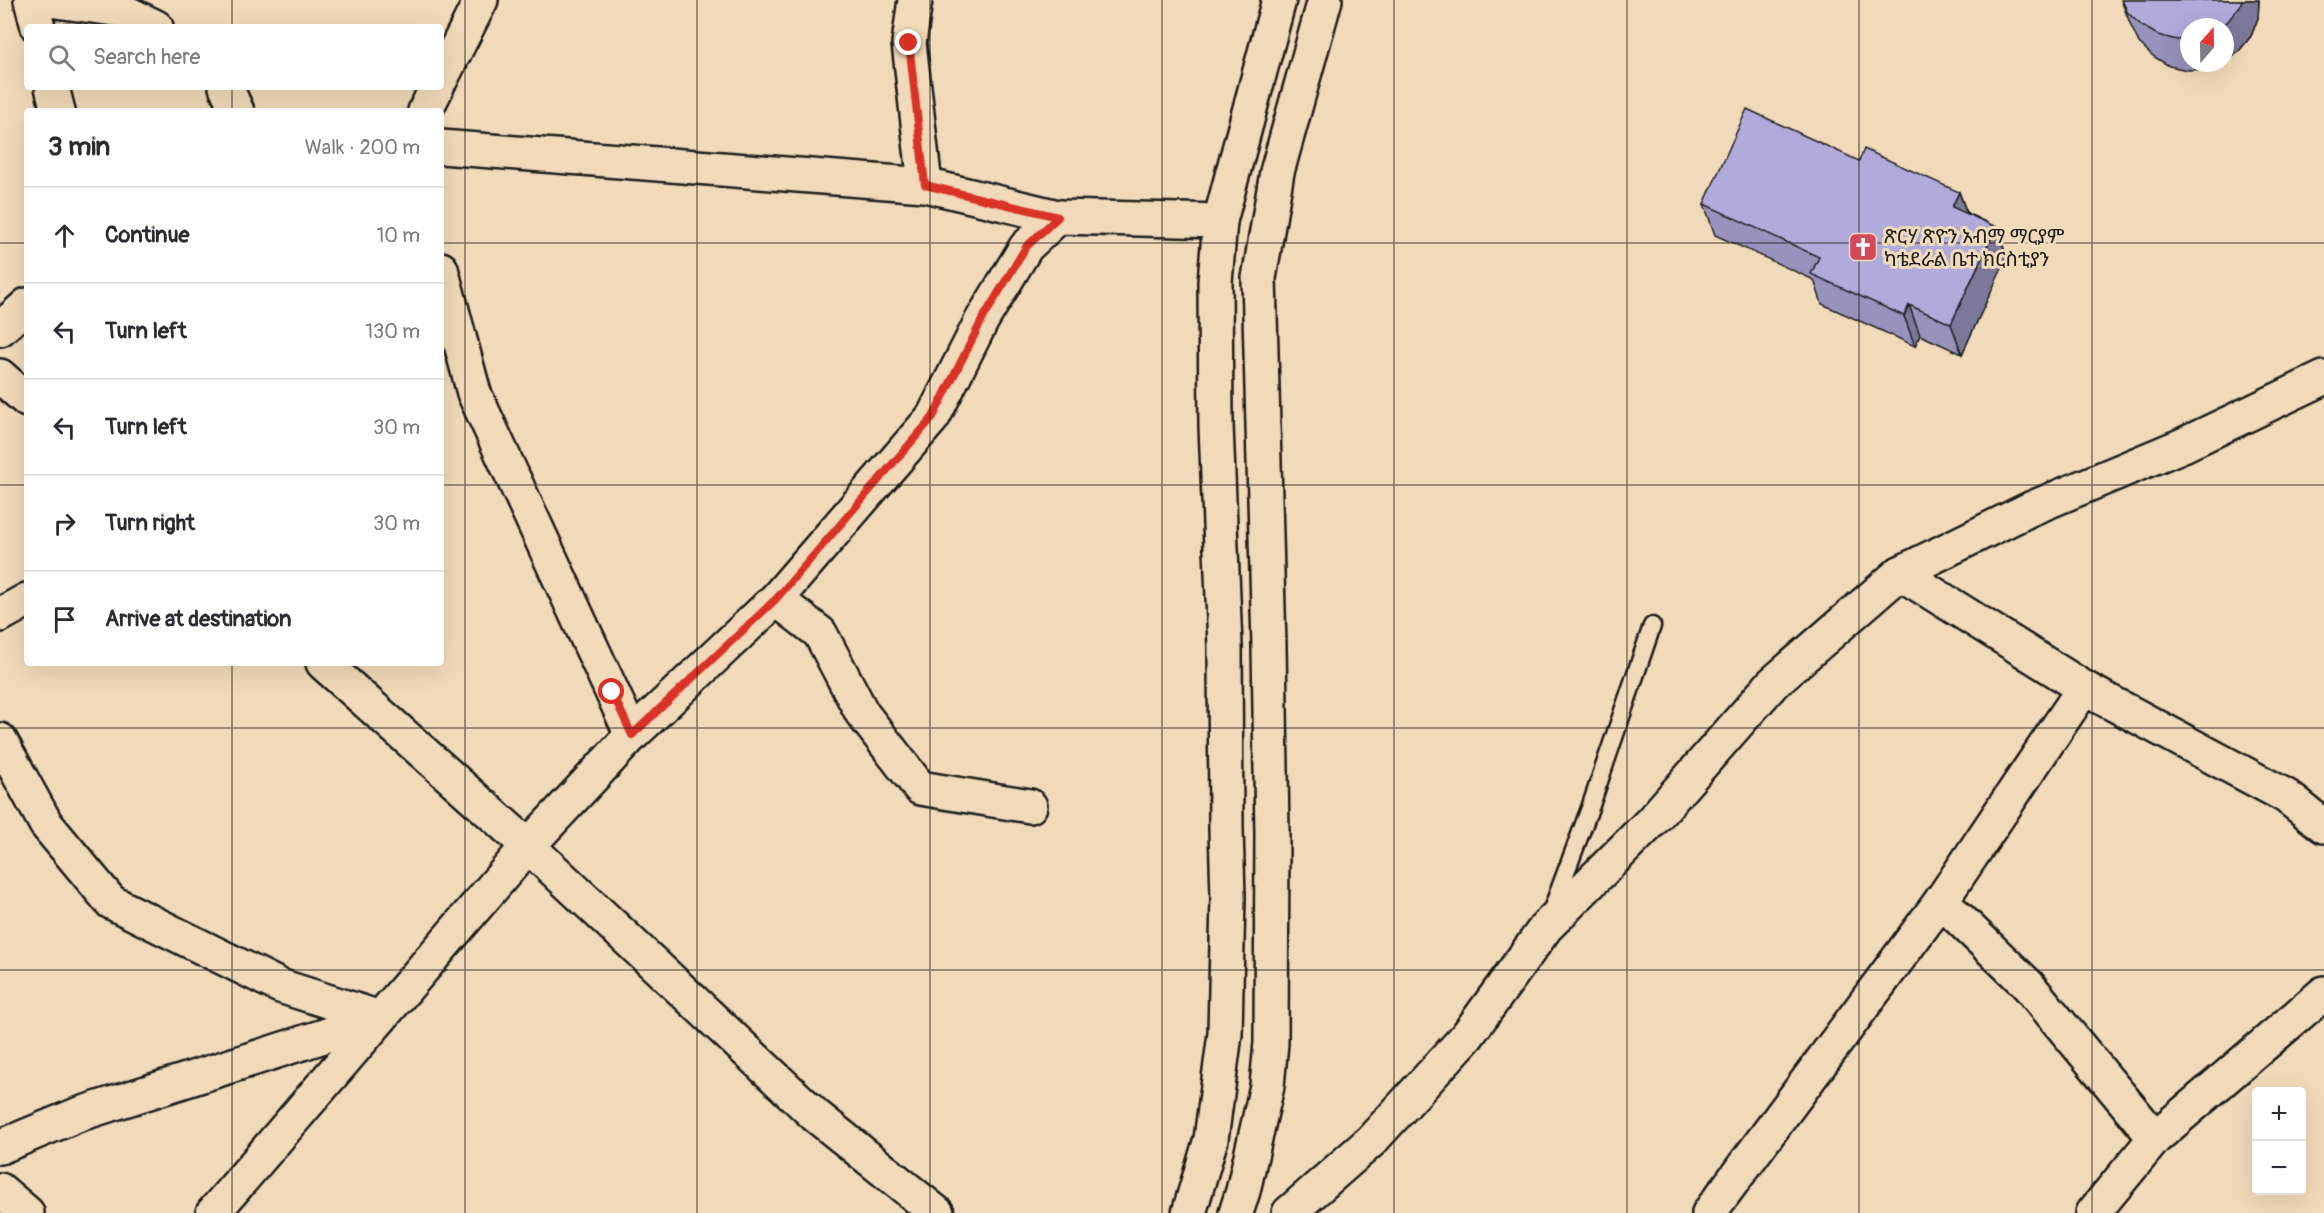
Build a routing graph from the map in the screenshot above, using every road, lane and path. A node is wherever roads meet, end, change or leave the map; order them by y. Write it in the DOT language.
graph roads {
  1 [pos="31,0"];
  2 [pos="49,0"];
  3 [pos="481,0"];
  4 [pos="915,0"];
  5 [pos="1279,0"];
  6 [pos="1325,0"];
  7 [pos="37,24"];
  8 [pos="150,24"];
  9 [pos="444,73"];
  10 [pos="53,90"];
  11 [pos="227,90"];
  12 [pos="436,90"];
  13 [pos="57,108"];
  14 [pos="236,108"];
  15 [pos="426,108"];
  16 [pos="444,147"];
  17 [pos="925,185"];
  18 [pos="1058,217"];
  19 [pos="1220,221"];
  20 [pos="444,280"];
  21 [pos="24,308"];
  22 [pos="0,329"];
  23 [pos="0,376"];
  24 [pos="2324,378"];
  25 [pos="24,397"];
  26 [pos="1900,573"];
  27 [pos="776,599"];
  28 [pos="24,602"];
  29 [pos="0,615"];
  30 [pos="1652,626"];
  31 [pos="1225,646"];
  32 [pos="1269,646"];
  33 [pos="325,666"];
  34 [pos="2084,688"];
  35 [pos="632,735"];
  36 [pos="0,740"];
  37 [pos="1030,806"];
  38 [pos="2324,826"];
  39 [pos="528,846"];
  40 [pos="1941,901"];
  41 [pos="1546,927"];
  42 [pos="2324,993"];
  43 [pos="380,1018"];
  44 [pos="2156,1138"];
  45 [pos="0,1147"];
  46 [pos="0,1190"];
  47 [pos="27,1213"];
  48 [pos="213,1213"];
  49 [pos="937,1213"];
  50 [pos="1189,1213"];
  51 [pos="1236,1213"];
  52 [pos="1289,1213"];
  53 [pos="1709,1213"];
  54 [pos="2093,1213"];
  1 -- 7 [label="street"];
  2 -- 8 [label="street"];
  3 -- 9 [label="street"];
  4 -- 17 [label="street"];
  5 -- 19 [label="street"];
  6 -- 32 [label="street"];
  10 -- 13 [label="street"];
  11 -- 14 [label="street"];
  12 -- 15 [label="street"];
  16 -- 17 [label="street"];
  17 -- 18 [label="street"];
  18 -- 19 [label="street"];
  18 -- 27 [label="street"];
  19 -- 31 [label="street"];
  20 -- 35 [label="street"];
  21 -- 22 [label="street"];
  23 -- 25 [label="street"];
  24 -- 26 [label="street"];
  26 -- 34 [label="street"];
  26 -- 41 [label="street"];
  27 -- 35 [label="street"];
  27 -- 37 [label="street"];
  28 -- 29 [label="street"];
  30 -- 41 [label="lane"];
  31 -- 32 [label="street"];
  31 -- 50 [label="street"];
  32 -- 51 [label="street"];
  33 -- 39 [label="street"];
  34 -- 38 [label="street"];
  34 -- 40 [label="street"];
  35 -- 39 [label="street"];
  36 -- 43 [label="street"];
  39 -- 43 [label="street"];
  39 -- 49 [label="street"];
  40 -- 44 [label="street"];
  40 -- 53 [label="street"];
  41 -- 52 [label="street"];
  42 -- 44 [label="street"];
  43 -- 45 [label="street"];
  43 -- 48 [label="street"];
  44 -- 54 [label="street"];
  46 -- 47 [label="street"];
}
